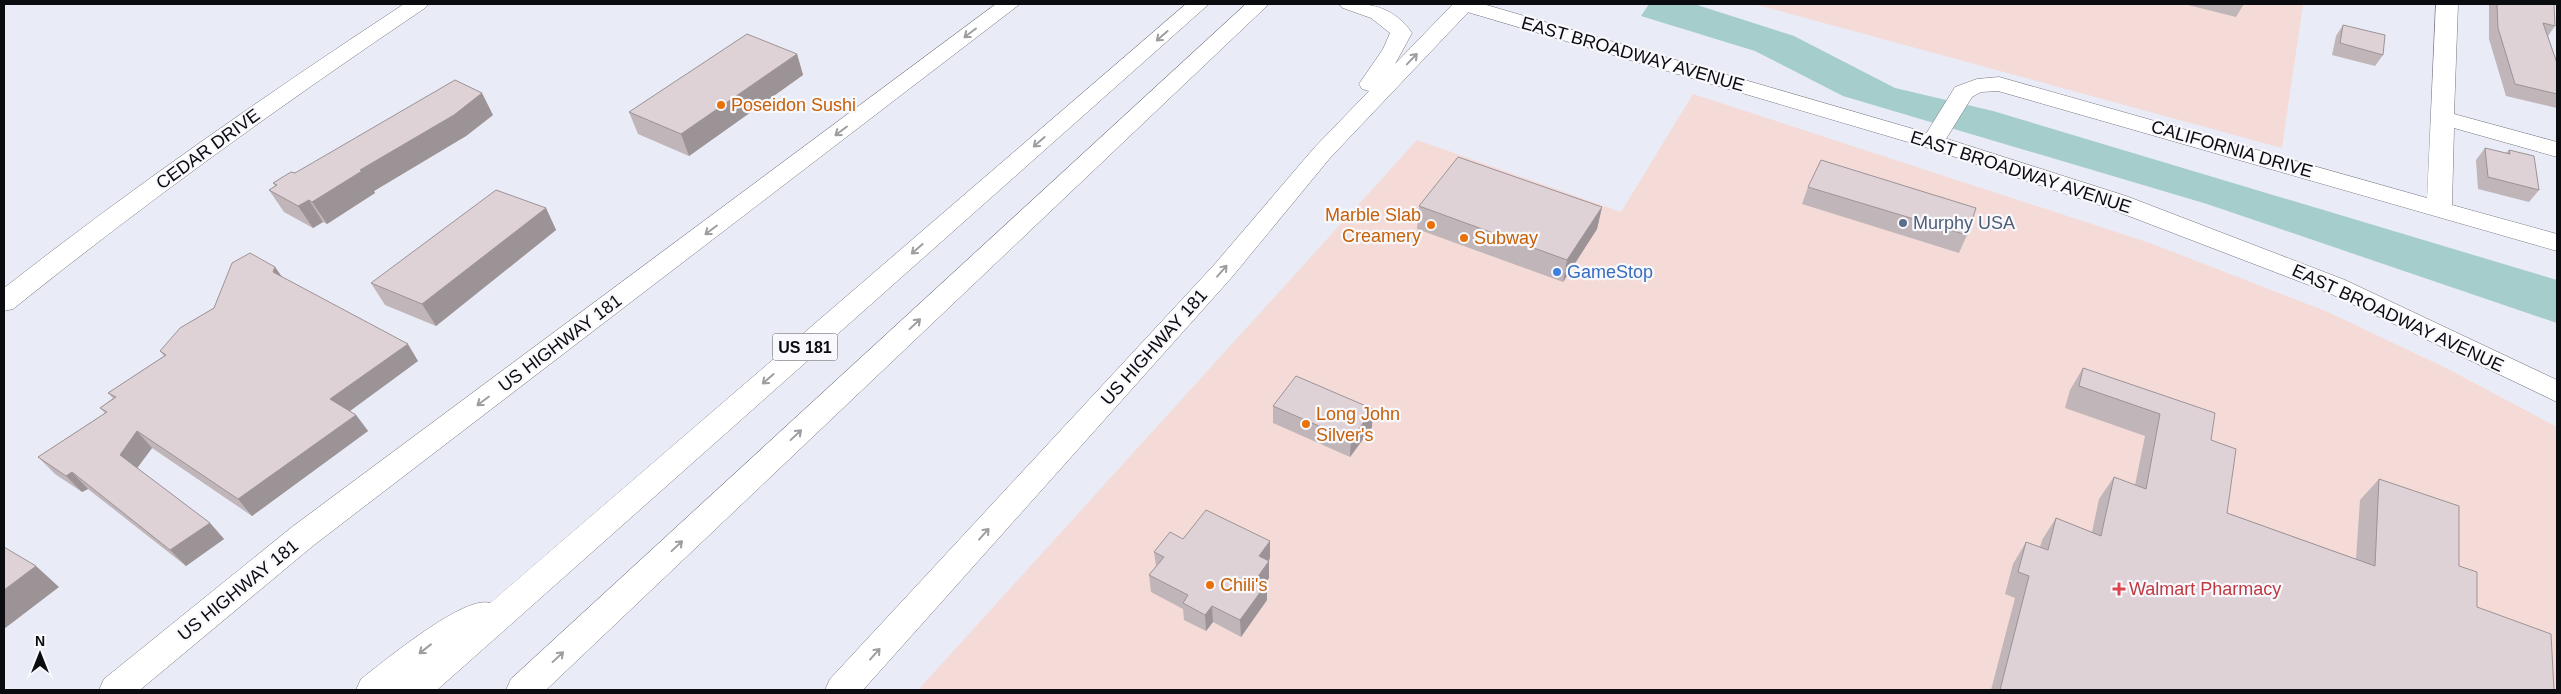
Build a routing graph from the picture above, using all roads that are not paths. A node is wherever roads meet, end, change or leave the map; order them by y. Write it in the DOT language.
graph roads {
  1 [pos="418,4"];
  2 [pos="1009,4"];
  3 [pos="1198,4"];
  4 [pos="1350,4"];
  5 [pos="1463,4"];
  6 [pos="2447,4"];
  7 [pos="1257,5"];
  8 [pos="2444,118"];
  9 [pos="1937,135"];
  10 [pos="2557,150"];
  11 [pos="1322,153"];
  12 [pos="2439,208"];
  13 [pos="2557,243"];
  14 [pos="4,302"];
  15 [pos="2557,392"];
  16 [pos="528,589"];
  17 [pos="116,690"];
  18 [pos="373,690"];
  19 [pos="413,690"];
  20 [pos="523,690"];
  21 [pos="842,690"];
  1 -- 14 [label="main road, CEDAR DRIVE"];
  2 -- 17 [label="main road, US HIGHWAY 181, one-way"];
  3 -- 16 [label="main road, US 181, one-way"];
  4 -- 11 [label="main road"];
  5 -- 9 [label="main road, EAST BROADWAY AVENUE"];
  11 -- 5 [label="main road, US HIGHWAY 181, one-way"];
  6 -- 8 [label="main road"];
  20 -- 7 [label="main road, one-way"];
  8 -- 10 [label="main road"];
  8 -- 12 [label="main road"];
  9 -- 12 [label="main road, CALIFORNIA DRIVE"];
  9 -- 15 [label="main road, EAST BROADWAY AVENUE"];
  21 -- 11 [label="main road, US HIGHWAY 181, one-way"];
  12 -- 13 [label="main road, CALIFORNIA DRIVE"];
  16 -- 18 [label="main road, one-way"];
  16 -- 19 [label="main road, US 181"];
}
